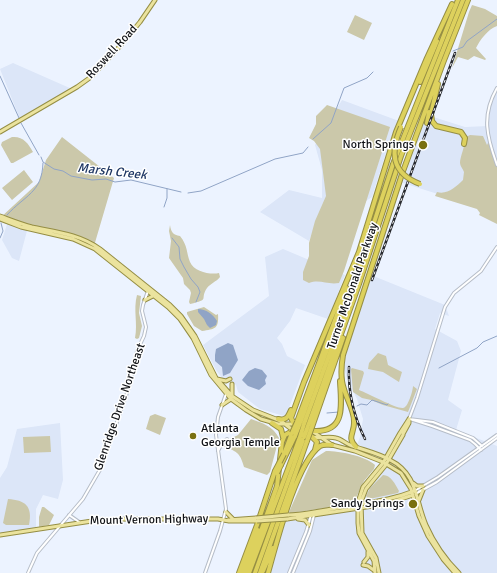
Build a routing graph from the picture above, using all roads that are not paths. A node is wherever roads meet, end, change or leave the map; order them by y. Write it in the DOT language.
graph roads {
  1 [pos="155,0"];
  2 [pos="458,0"];
  3 [pos="463,0"];
  4 [pos="468,0"];
  5 [pos="453,2"];
  6 [pos="460,20"];
  7 [pos="437,87"];
  8 [pos="497,88"];
  9 [pos="426,123"];
  10 [pos="0,132"];
  11 [pos="464,144"];
  12 [pos="497,166"];
  13 [pos="420,184"];
  14 [pos="0,216"];
  15 [pos="0,219"];
  16 [pos="497,247"];
  17 [pos="352,270"];
  18 [pos="148,291"];
  19 [pos="153,296"];
  20 [pos="145,300"];
  21 [pos="347,342"];
  22 [pos="217,379"];
  23 [pos="230,379"];
  24 [pos="304,382"];
  25 [pos="232,384"];
  26 [pos="225,394"];
  27 [pos="231,397"];
  28 [pos="222,405"];
  29 [pos="278,419"];
  30 [pos="409,419"];
  31 [pos="272,423"];
  32 [pos="286,424"];
  33 [pos="304,426"];
  34 [pos="401,434"];
  35 [pos="297,435"];
  36 [pos="466,435"];
  37 [pos="311,436"];
  38 [pos="497,436"];
  39 [pos="283,438"];
  40 [pos="322,438"];
  41 [pos="465,438"];
  42 [pos="227,439"];
  43 [pos="332,445"];
  44 [pos="356,447"];
  45 [pos="481,448"];
  46 [pos="218,452"];
  47 [pos="393,452"];
  48 [pos="313,454"];
  49 [pos="375,459"];
  50 [pos="387,459"];
  51 [pos="385,463"];
  52 [pos="396,463"];
  53 [pos="392,467"];
  54 [pos="379,468"];
  55 [pos="276,472"];
  56 [pos="381,472"];
  57 [pos="413,483"];
  58 [pos="409,485"];
  59 [pos="423,486"];
  60 [pos="423,490"];
  61 [pos="414,492"];
  62 [pos="405,494"];
  63 [pos="363,496"];
  64 [pos="405,499"];
  65 [pos="417,502"];
  66 [pos="370,503"];
  67 [pos="359,507"];
  68 [pos="226,512"];
  69 [pos="69,515"];
  70 [pos="312,515"];
  71 [pos="288,517"];
  72 [pos="295,518"];
  73 [pos="233,519"];
  74 [pos="256,519"];
  75 [pos="226,520"];
  76 [pos="80,522"];
  77 [pos="61,525"];
  78 [pos="308,525"];
  79 [pos="280,527"];
  80 [pos="0,535"];
  81 [pos="367,549"];
  82 [pos="254,550"];
  83 [pos="297,554"];
  84 [pos="300,555"];
  85 [pos="375,572"];
  86 [pos="28,573"];
  87 [pos="205,573"];
  88 [pos="241,573"];
  89 [pos="246,573"];
  90 [pos="249,573"];
  91 [pos="254,573"];
  92 [pos="261,573"];
  93 [pos="268,573"];
  94 [pos="289,573"];
  95 [pos="292,573"];
  96 [pos="379,573"];
  97 [pos="455,573"];
  98 [pos="459,573"];
  1 -- 10 [label="main road, Roswell Road"];
  2 -- 33 [label="highway, Turner McDonald Parkway"];
  3 -- 33 [label="highway, Turner McDonald Parkway"];
  4 -- 6 [label="highway"];
  5 -- 13 [label="highway, bridge"];
  5 -- 17 [label="highway"];
  6 -- 7 [label="highway"];
  6 -- 21 [label="highway"];
  7 -- 9 [label="highway"];
  7 -- 11 [label="highway"];
  8 -- 12 [label="street"];
  14 -- 22 [label="main road"];
  15 -- 18 [label="main road"];
  16 -- 30 [label="street"];
  17 -- 24 [label="highway"];
  17 -- 33 [label="highway"];
  18 -- 19 [label="main road"];
  18 -- 20 [label="street, Glenridge Drive Northeast"];
  19 -- 20 [label="main road"];
  19 -- 26 [label="main road"];
  20 -- 69 [label="street, Glenridge Drive Northeast"];
  21 -- 33 [label="highway"];
  21 -- 44 [label="highway"];
  22 -- 23 [label="main road"];
  22 -- 27 [label="main road"];
  24 -- 29 [label="highway"];
  24 -- 33 [label="highway"];
  25 -- 27 [label="main road"];
  26 -- 27 [label="main road"];
  26 -- 28 [label="street"];
  27 -- 28 [label="main road"];
  27 -- 29 [label="main road"];
  27 -- 31 [label="main road"];
  28 -- 46 [label="street"];
  29 -- 32 [label="main road"];
  30 -- 34 [label="main road"];
  30 -- 36 [label="street"];
  30 -- 41 [label="street"];
  31 -- 32 [label="main road"];
  31 -- 39 [label="highway"];
  32 -- 33 [label="main road"];
  32 -- 35 [label="main road"];
  33 -- 35 [label="highway, Turner McDonald Parkway, bridge"];
  33 -- 35 [label="highway, bridge"];
  33 -- 40 [label="main road"];
  33 -- 92 [label="highway, bridge"];
  34 -- 47 [label="main road"];
  34 -- 50 [label="main road"];
  35 -- 37 [label="main road"];
  35 -- 39 [label="highway"];
  35 -- 55 [label="highway, bridge"];
  35 -- 55 [label="highway, bridge"];
  35 -- 90 [label="highway, Turner McDonald Parkway"];
  35 -- 91 [label="highway, Turner McDonald Parkway"];
  36 -- 41 [label="street"];
  36 -- 45 [label="street"];
  37 -- 40 [label="main road"];
  37 -- 48 [label="highway"];
  38 -- 45 [label="street, Mount Vernon Highway"];
  39 -- 82 [label="highway"];
  40 -- 43 [label="main road"];
  40 -- 44 [label="main road"];
  41 -- 45 [label="street"];
  42 -- 46 [label="street"];
  43 -- 48 [label="highway"];
  43 -- 49 [label="main road"];
  44 -- 50 [label="main road"];
  45 -- 59 [label="street, Mount Vernon Highway"];
  45 -- 60 [label="street, Mount Vernon Highway"];
  46 -- 68 [label="street"];
  47 -- 50 [label="main road"];
  47 -- 52 [label="main road"];
  48 -- 79 [label="highway"];
  49 -- 51 [label="main road"];
  49 -- 54 [label="main road"];
  50 -- 51 [label="main road"];
  50 -- 52 [label="main road"];
  51 -- 53 [label="main road"];
  51 -- 54 [label="main road"];
  51 -- 56 [label="main road"];
  52 -- 57 [label="main road"];
  53 -- 56 [label="main road"];
  53 -- 58 [label="main road"];
  54 -- 67 [label="main road"];
  55 -- 88 [label="highway"];
  56 -- 63 [label="main road"];
  57 -- 59 [label="main road"];
  57 -- 61 [label="main road"];
  58 -- 61 [label="main road"];
  58 -- 62 [label="main road"];
  59 -- 61 [label="street, Mount Vernon Highway"];
  60 -- 61 [label="street, Mount Vernon Highway"];
  60 -- 65 [label="main road"];
  61 -- 62 [label="main road, Mount Vernon Highway"];
  61 -- 64 [label="main road, Mount Vernon Highway"];
  61 -- 65 [label="main road"];
  62 -- 66 [label="main road, Mount Vernon Highway"];
  63 -- 66 [label="main road"];
  63 -- 67 [label="main road"];
  64 -- 65 [label="main road"];
  64 -- 67 [label="main road, Mount Vernon Highway"];
  65 -- 97 [label="main road"];
  65 -- 98 [label="main road"];
  66 -- 67 [label="main road, Mount Vernon Highway"];
  67 -- 70 [label="main road, Mount Vernon Highway"];
  67 -- 81 [label="main road"];
  67 -- 96 [label="main road"];
  68 -- 73 [label="main road"];
  68 -- 75 [label="street"];
  69 -- 76 [label="street"];
  69 -- 77 [label="street, Glenridge Drive Northeast"];
  70 -- 71 [label="main road, Mount Vernon Highway"];
  70 -- 72 [label="main road, Mount Vernon Highway"];
  70 -- 78 [label="street"];
  70 -- 84 [label="street"];
  71 -- 72 [label="main road, Mount Vernon Highway"];
  71 -- 74 [label="main road, Mount Vernon Highway, bridge"];
  72 -- 78 [label="main road"];
  73 -- 74 [label="main road, Mount Vernon Highway"];
  73 -- 75 [label="main road, Mount Vernon Highway"];
  74 -- 75 [label="main road, Mount Vernon Highway"];
  75 -- 76 [label="main road, Mount Vernon Highway"];
  75 -- 87 [label="street"];
  76 -- 77 [label="main road, Mount Vernon Highway"];
  77 -- 80 [label="main road, Mount Vernon Highway"];
  77 -- 86 [label="street, Glenridge Drive Northeast"];
  78 -- 83 [label="street"];
  79 -- 92 [label="highway"];
  79 -- 93 [label="highway"];
  81 -- 85 [label="main road"];
  81 -- 85 [label="main road"];
  82 -- 88 [label="highway"];
  82 -- 89 [label="highway"];
  83 -- 84 [label="street"];
  83 -- 94 [label="street"];
  84 -- 95 [label="street"];
}
